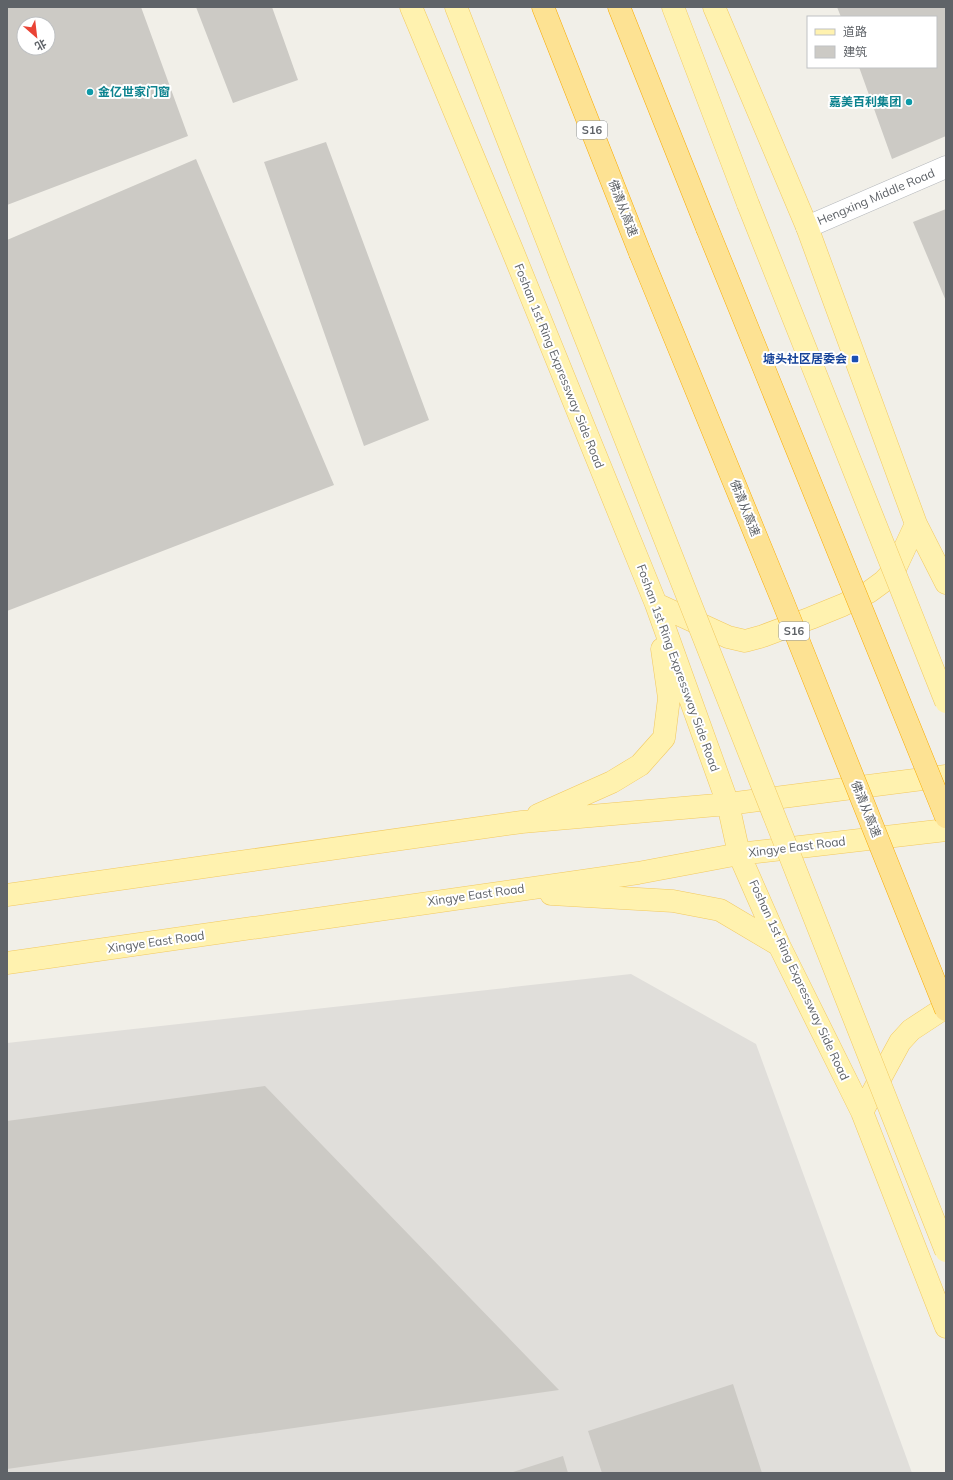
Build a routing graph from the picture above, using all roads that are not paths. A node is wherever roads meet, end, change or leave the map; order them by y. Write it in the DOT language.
graph roads {
  1 [pos="411,7"];
  2 [pos="456,7"];
  3 [pos="543,7"];
  4 [pos="619,7"];
  5 [pos="673,7"];
  6 [pos="714,7"];
  7 [pos="946,167"];
  8 [pos="807,227"];
  9 [pos="916,524"];
  10 [pos="946,583"];
  11 [pos="656,604"];
  12 [pos="946,702"];
  13 [pos="946,776"];
  14 [pos="728,804"];
  15 [pos="946,818"];
  16 [pos="522,822"];
  17 [pos="946,830"];
  18 [pos="740,854"];
  19 [pos="499,892"];
  20 [pos="7,896"];
  21 [pos="779,945"];
  22 [pos="7,963"];
  23 [pos="946,1007"];
  24 [pos="946,1010"];
  25 [pos="862,1112"];
  26 [pos="946,1251"];
  27 [pos="946,1327"];
  1 -- 11 [label="main road, Foshan 1st Ring Expressway Side Road"];
  2 -- 26 [label="main road, bridge"];
  3 -- 24 [label="highway, 佛清从高速 / S16, bridge"];
  4 -- 15 [label="highway, bridge"];
  5 -- 12 [label="main road, bridge"];
  6 -- 8 [label="main road"];
  7 -- 8 [label="street, Hengxing Middle Road"];
  8 -- 9 [label="main road"];
  9 -- 10 [label="main road"];
  9 -- 11 [label="main road"];
  11 -- 14 [label="main road, Foshan 1st Ring Expressway Side Road"];
  11 -- 16 [label="main road"];
  13 -- 14 [label="main road"];
  14 -- 16 [label="main road"];
  14 -- 18 [label="main road, Foshan 1st Ring Expressway Side Road"];
  16 -- 20 [label="main road"];
  17 -- 18 [label="main road, Xingye East Road"];
  18 -- 19 [label="main road, Xingye East Road"];
  18 -- 21 [label="main road, Foshan 1st Ring Expressway Side Road"];
  19 -- 21 [label="main road"];
  19 -- 22 [label="main road, Xingye East Road"];
  21 -- 25 [label="main road, Foshan 1st Ring Expressway Side Road"];
  23 -- 25 [label="main road"];
  25 -- 27 [label="main road, Foshan 1st Ring Expressway Side Road"];
}
